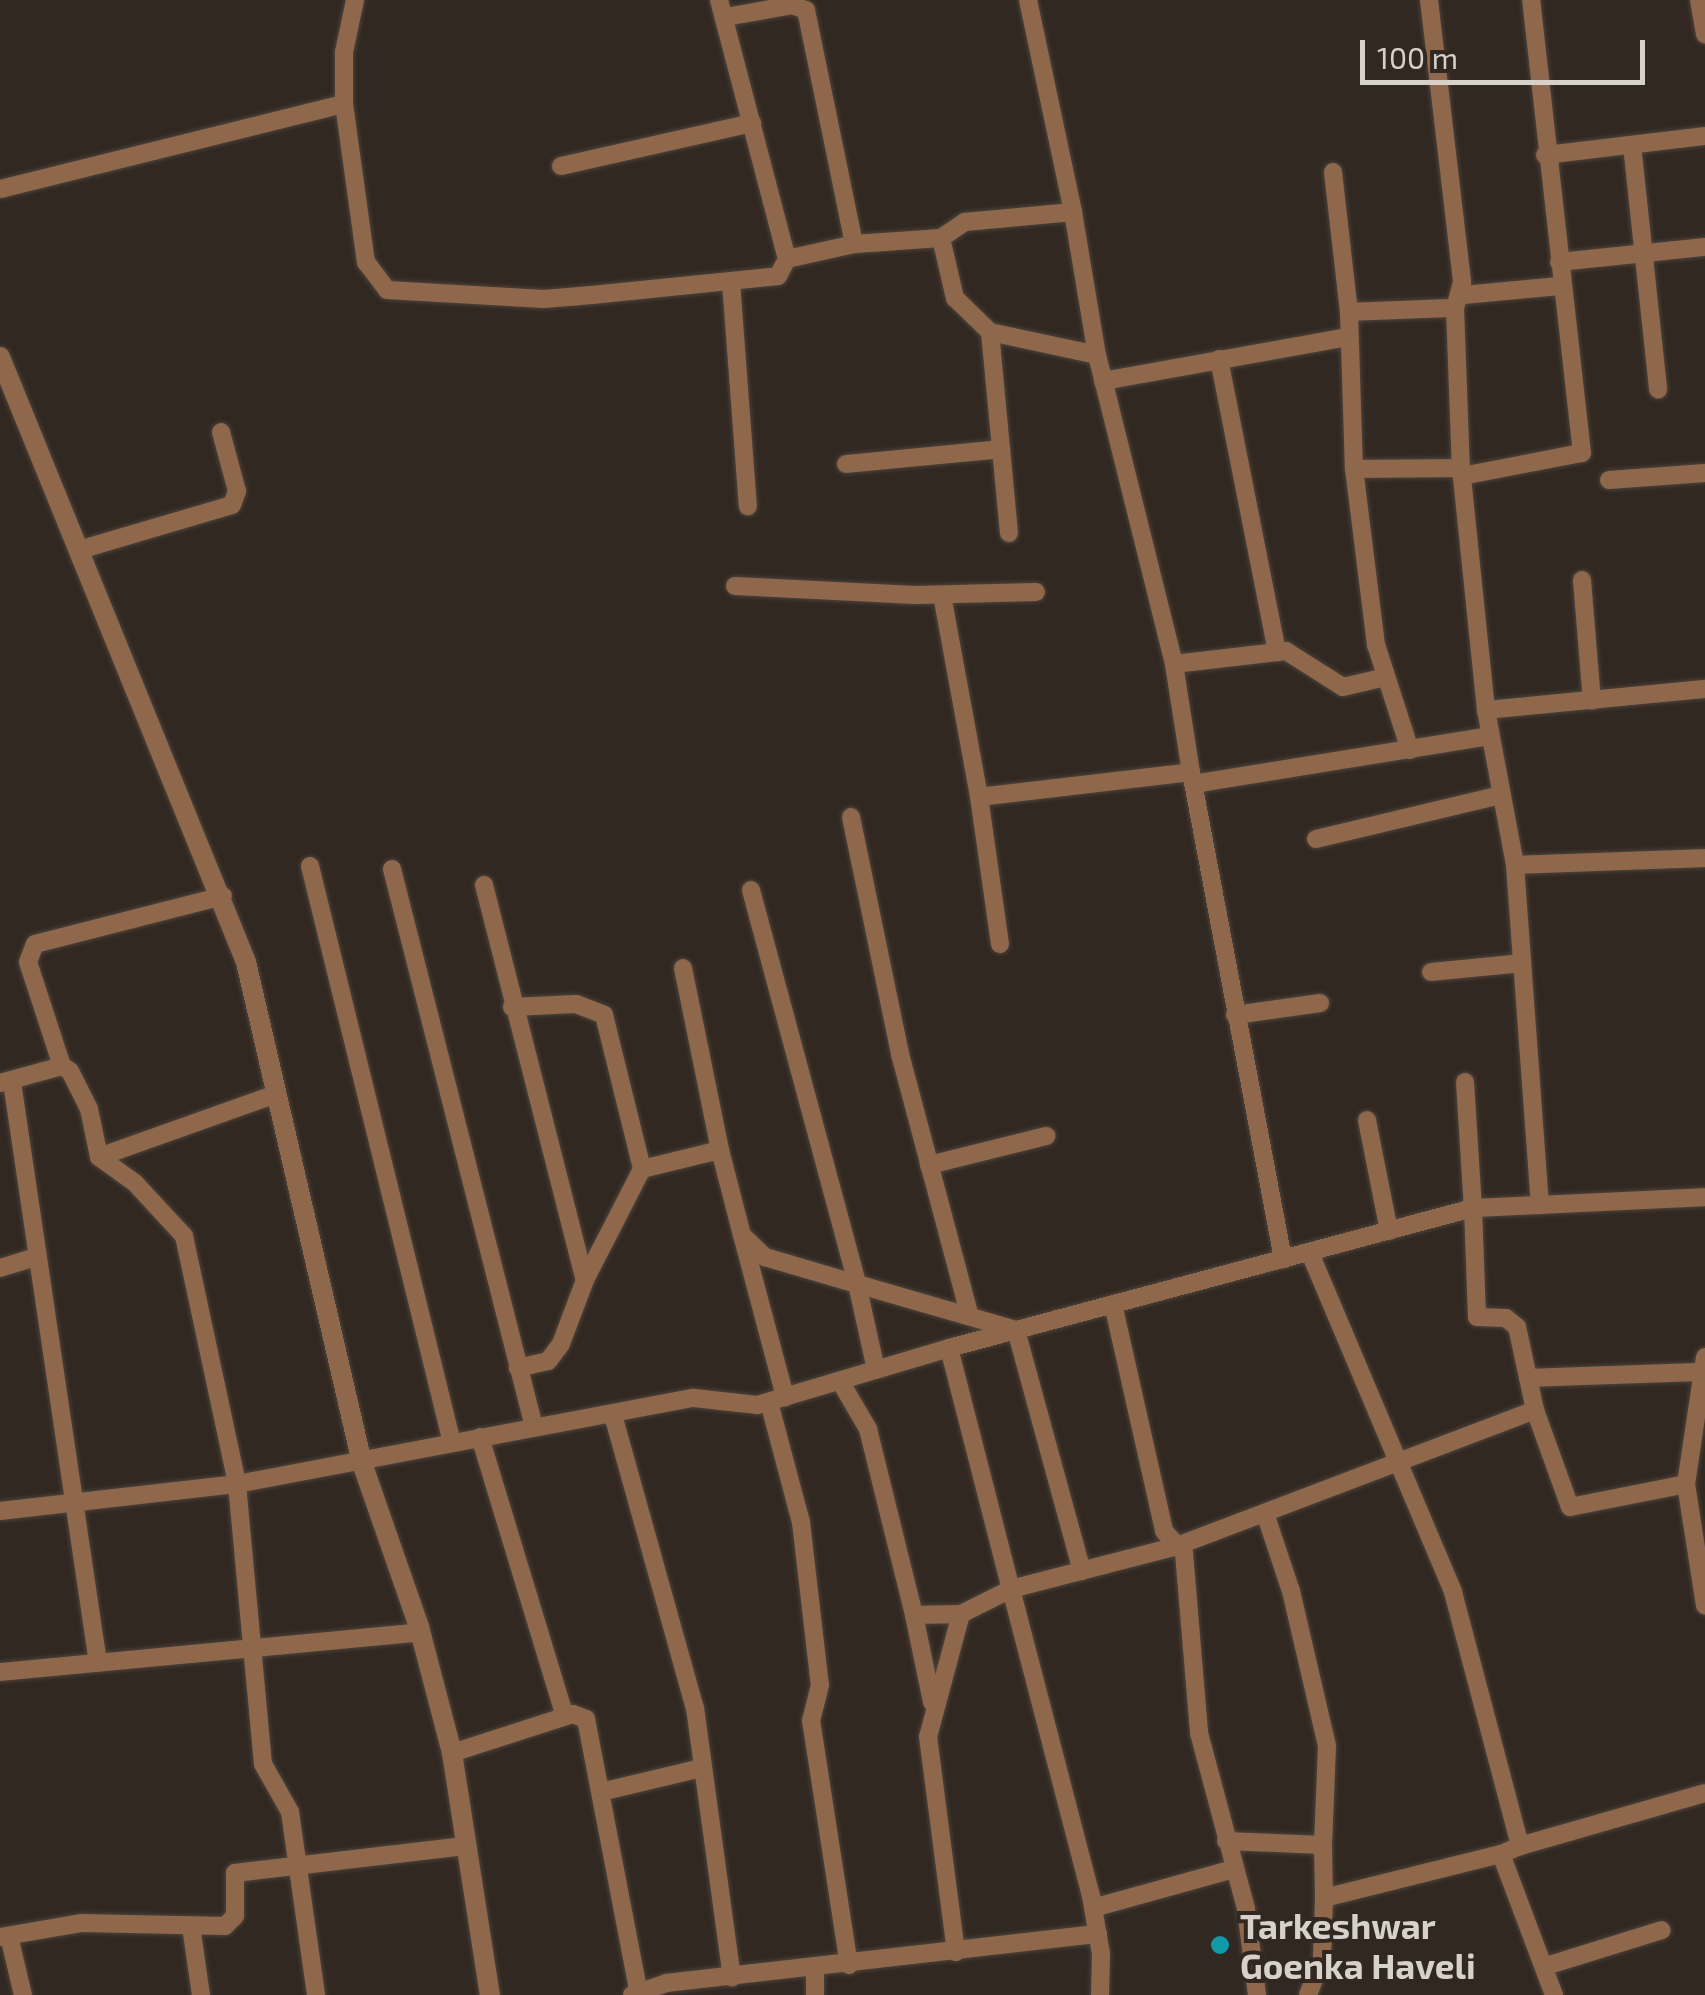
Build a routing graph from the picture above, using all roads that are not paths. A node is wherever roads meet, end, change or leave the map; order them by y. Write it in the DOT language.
graph roads {
  1 [pos="355,0"];
  2 [pos="1028,0"];
  3 [pos="1430,0"];
  4 [pos="1531,0"];
  5 [pos="1700,0"];
  6 [pos="722,9"];
  7 [pos="1705,34"];
  8 [pos="344,104"];
  9 [pos="752,124"];
  10 [pos="1705,136"];
  11 [pos="1632,145"];
  12 [pos="1545,155"];
  13 [pos="561,166"];
  14 [pos="1333,172"];
  15 [pos="0,189"];
  16 [pos="1073,212"];
  17 [pos="941,238"];
  18 [pos="854,244"];
  19 [pos="1705,247"];
  20 [pos="1644,253"];
  21 [pos="787,259"];
  22 [pos="1559,262"];
  23 [pos="731,282"];
  24 [pos="1560,286"];
  25 [pos="1459,302"];
  26 [pos="1348,312"];
  27 [pos="990,332"];
  28 [pos="1348,337"];
  29 [pos="1097,355"];
  30 [pos="0,356"];
  31 [pos="1219,359"];
  32 [pos="1102,381"];
  33 [pos="1658,390"];
  34 [pos="222,432"];
  35 [pos="1001,449"];
  36 [pos="846,464"];
  37 [pos="1354,469"];
  38 [pos="1461,472"];
  39 [pos="1705,474"];
  40 [pos="1609,480"];
  41 [pos="748,506"];
  42 [pos="1008,533"];
  43 [pos="80,550"];
  44 [pos="1582,580"];
  45 [pos="736,586"];
  46 [pos="1036,592"];
  47 [pos="942,595"];
  48 [pos="1277,652"];
  49 [pos="1174,664"];
  50 [pos="1386,677"];
  51 [pos="1705,689"];
  52 [pos="1592,701"];
  53 [pos="1486,710"];
  54 [pos="1489,736"];
  55 [pos="1410,750"];
  56 [pos="1192,778"];
  57 [pos="1501,795"];
  58 [pos="979,797"];
  59 [pos="851,817"];
  60 [pos="1316,839"];
  61 [pos="1705,858"];
  62 [pos="1515,865"];
  63 [pos="310,866"];
  64 [pos="392,869"];
  65 [pos="484,885"];
  66 [pos="750,890"];
  67 [pos="223,896"];
  68 [pos="1000,944"];
  69 [pos="1522,963"];
  70 [pos="683,968"];
  71 [pos="1431,972"];
  72 [pos="1320,1002"];
  73 [pos="512,1007"];
  74 [pos="1235,1015"];
  75 [pos="62,1066"];
  76 [pos="6,1082"];
  77 [pos="1464,1082"];
  78 [pos="276,1094"];
  79 [pos="1367,1120"];
  80 [pos="1046,1136"];
  81 [pos="720,1150"];
  82 [pos="100,1157"];
  83 [pos="929,1166"];
  84 [pos="642,1168"];
  85 [pos="1705,1196"];
  86 [pos="1540,1204"];
  87 [pos="1473,1208"];
  88 [pos="1389,1231"];
  89 [pos="742,1235"];
  90 [pos="1310,1253"];
  91 [pos="34,1257"];
  92 [pos="1284,1259"];
  93 [pos="0,1268"];
  94 [pos="584,1280"];
  95 [pos="857,1284"];
  96 [pos="1113,1304"];
  97 [pos="969,1314"];
  98 [pos="1016,1330"];
  99 [pos="949,1348"];
  100 [pos="1704,1365"];
  101 [pos="518,1368"];
  102 [pos="876,1370"];
  103 [pos="1528,1378"];
  104 [pos="840,1381"];
  105 [pos="777,1399"];
  106 [pos="1535,1410"];
  107 [pos="612,1415"];
  108 [pos="534,1428"];
  109 [pos="480,1437"];
  110 [pos="452,1443"];
  111 [pos="362,1463"];
  112 [pos="1399,1463"];
  113 [pos="237,1484"];
  114 [pos="1686,1484"];
  115 [pos="76,1500"];
  116 [pos="0,1511"];
  117 [pos="1265,1513"];
  118 [pos="1178,1546"];
  119 [pos="1082,1571"];
  120 [pos="1011,1589"];
  121 [pos="1705,1606"];
  122 [pos="961,1614"];
  123 [pos="914,1615"];
  124 [pos="420,1632"];
  125 [pos="248,1647"];
  126 [pos="98,1663"];
  127 [pos="0,1672"];
  128 [pos="934,1707"];
  129 [pos="565,1716"];
  130 [pos="452,1754"];
  131 [pos="702,1768"];
  132 [pos="601,1792"];
  133 [pos="1705,1794"];
  134 [pos="1226,1841"];
  135 [pos="466,1846"];
  136 [pos="1323,1846"];
  137 [pos="1520,1846"];
  138 [pos="1501,1854"];
  139 [pos="298,1868"];
  140 [pos="1234,1869"];
  141 [pos="1324,1898"];
  142 [pos="1093,1908"];
  143 [pos="192,1926"];
  144 [pos="1662,1930"];
  145 [pos="1098,1934"];
  146 [pos="4,1936"];
  147 [pos="956,1952"];
  148 [pos="849,1965"];
  149 [pos="1546,1966"];
  150 [pos="815,1969"];
  151 [pos="732,1977"];
  152 [pos="635,1994"];
  153 [pos="23,1995"];
  154 [pos="200,1995"];
  155 [pos="316,1995"];
  156 [pos="490,1995"];
  157 [pos="814,1995"];
  158 [pos="1100,1995"];
  159 [pos="1257,1995"];
  160 [pos="1308,1995"];
  161 [pos="1554,1995"];
  1 -- 8 [label="street"];
  2 -- 16 [label="street"];
  3 -- 25 [label="street"];
  4 -- 12 [label="street"];
  5 -- 7 [label="street"];
  6 -- 9 [label="street"];
  6 -- 18 [label="street"];
  8 -- 15 [label="street"];
  8 -- 23 [label="street"];
  9 -- 13 [label="street"];
  9 -- 21 [label="street"];
  10 -- 11 [label="street"];
  11 -- 12 [label="street"];
  11 -- 20 [label="street"];
  12 -- 22 [label="street"];
  14 -- 26 [label="street"];
  16 -- 17 [label="street"];
  16 -- 29 [label="street"];
  17 -- 18 [label="street"];
  17 -- 27 [label="street"];
  18 -- 21 [label="street"];
  19 -- 20 [label="street"];
  20 -- 22 [label="street"];
  20 -- 33 [label="street"];
  21 -- 23 [label="street"];
  22 -- 24 [label="street"];
  23 -- 41 [label="street"];
  24 -- 25 [label="street"];
  24 -- 38 [label="street"];
  25 -- 26 [label="street"];
  25 -- 38 [label="street"];
  26 -- 28 [label="street"];
  27 -- 29 [label="street"];
  27 -- 35 [label="street"];
  28 -- 31 [label="street"];
  28 -- 37 [label="street"];
  29 -- 32 [label="street"];
  30 -- 43 [label="street"];
  31 -- 32 [label="street"];
  31 -- 48 [label="street"];
  32 -- 49 [label="street"];
  34 -- 43 [label="street"];
  35 -- 36 [label="street"];
  35 -- 42 [label="street"];
  37 -- 38 [label="street"];
  37 -- 50 [label="street"];
  38 -- 53 [label="street"];
  39 -- 40 [label="street"];
  43 -- 67 [label="street"];
  44 -- 52 [label="street"];
  45 -- 47 [label="street"];
  46 -- 47 [label="street"];
  47 -- 58 [label="street"];
  48 -- 49 [label="street"];
  48 -- 50 [label="street"];
  49 -- 56 [label="street"];
  50 -- 55 [label="street"];
  51 -- 52 [label="street"];
  52 -- 53 [label="street"];
  53 -- 54 [label="street"];
  54 -- 55 [label="street"];
  54 -- 57 [label="street"];
  55 -- 56 [label="street"];
  56 -- 58 [label="street"];
  56 -- 74 [label="street"];
  57 -- 60 [label="street"];
  57 -- 62 [label="street"];
  58 -- 68 [label="street"];
  59 -- 83 [label="street"];
  61 -- 62 [label="street"];
  62 -- 69 [label="street"];
  63 -- 110 [label="street"];
  64 -- 101 [label="street"];
  65 -- 73 [label="street"];
  66 -- 95 [label="street"];
  67 -- 75 [label="street"];
  67 -- 78 [label="street"];
  69 -- 71 [label="street"];
  69 -- 86 [label="street"];
  70 -- 81 [label="street"];
  72 -- 74 [label="street"];
  73 -- 84 [label="street"];
  73 -- 94 [label="street"];
  74 -- 92 [label="street"];
  75 -- 76 [label="street"];
  75 -- 82 [label="street"];
  76 -- 91 [label="street"];
  77 -- 87 [label="street"];
  78 -- 82 [label="street"];
  78 -- 111 [label="street"];
  79 -- 88 [label="street"];
  80 -- 83 [label="street"];
  81 -- 84 [label="street"];
  81 -- 89 [label="street"];
  82 -- 113 [label="street"];
  83 -- 97 [label="street"];
  84 -- 94 [label="street"];
  85 -- 86 [label="street"];
  86 -- 87 [label="street"];
  87 -- 88 [label="street"];
  87 -- 103 [label="street"];
  88 -- 90 [label="street"];
  89 -- 95 [label="street"];
  89 -- 105 [label="street"];
  90 -- 92 [label="street"];
  90 -- 112 [label="street"];
  91 -- 93 [label="street"];
  91 -- 115 [label="street"];
  92 -- 96 [label="street"];
  94 -- 101 [label="street"];
  95 -- 97 [label="street"];
  95 -- 102 [label="street"];
  96 -- 98 [label="street"];
  96 -- 118 [label="street"];
  97 -- 98 [label="street"];
  98 -- 99 [label="street"];
  98 -- 119 [label="street"];
  99 -- 102 [label="street"];
  99 -- 120 [label="street"];
  100 -- 103 [label="street"];
  100 -- 114 [label="street"];
  101 -- 108 [label="street"];
  102 -- 104 [label="street"];
  103 -- 106 [label="street"];
  104 -- 105 [label="street"];
  104 -- 123 [label="street"];
  105 -- 107 [label="street"];
  105 -- 148 [label="street"];
  106 -- 112 [label="street"];
  106 -- 114 [label="street"];
  107 -- 108 [label="street"];
  107 -- 131 [label="street"];
  108 -- 109 [label="street"];
  109 -- 110 [label="street"];
  109 -- 129 [label="street"];
  110 -- 111 [label="street"];
  111 -- 113 [label="street"];
  111 -- 124 [label="street"];
  112 -- 117 [label="street"];
  112 -- 137 [label="street"];
  113 -- 115 [label="street"];
  113 -- 125 [label="street"];
  114 -- 121 [label="street"];
  115 -- 116 [label="street"];
  115 -- 126 [label="street"];
  117 -- 118 [label="street"];
  117 -- 136 [label="street"];
  118 -- 119 [label="street"];
  118 -- 134 [label="street"];
  119 -- 120 [label="street"];
  120 -- 122 [label="street"];
  120 -- 142 [label="street"];
  122 -- 123 [label="street"];
  122 -- 128 [label="street"];
  123 -- 128 [label="street"];
  124 -- 125 [label="street"];
  124 -- 130 [label="street"];
  125 -- 126 [label="street"];
  125 -- 139 [label="street"];
  126 -- 127 [label="street"];
  128 -- 147 [label="street"];
  129 -- 130 [label="street"];
  129 -- 132 [label="street"];
  130 -- 135 [label="street"];
  131 -- 132 [label="street"];
  131 -- 151 [label="street"];
  132 -- 152 [label="street"];
  133 -- 137 [label="street"];
  134 -- 136 [label="street"];
  134 -- 140 [label="street"];
  135 -- 139 [label="street"];
  135 -- 156 [label="street"];
  136 -- 141 [label="street"];
  137 -- 138 [label="street"];
  138 -- 141 [label="street"];
  138 -- 149 [label="street"];
  139 -- 143 [label="street"];
  139 -- 155 [label="street"];
  140 -- 142 [label="street"];
  140 -- 159 [label="street"];
  141 -- 160 [label="street"];
  142 -- 145 [label="street"];
  143 -- 146 [label="street"];
  143 -- 154 [label="street"];
  144 -- 149 [label="street"];
  145 -- 147 [label="street"];
  145 -- 158 [label="street"];
  146 -- 153 [label="street"];
  147 -- 148 [label="street"];
  148 -- 150 [label="street"];
  149 -- 161 [label="street"];
  150 -- 151 [label="street"];
  150 -- 157 [label="street"];
  151 -- 152 [label="street"];
}
